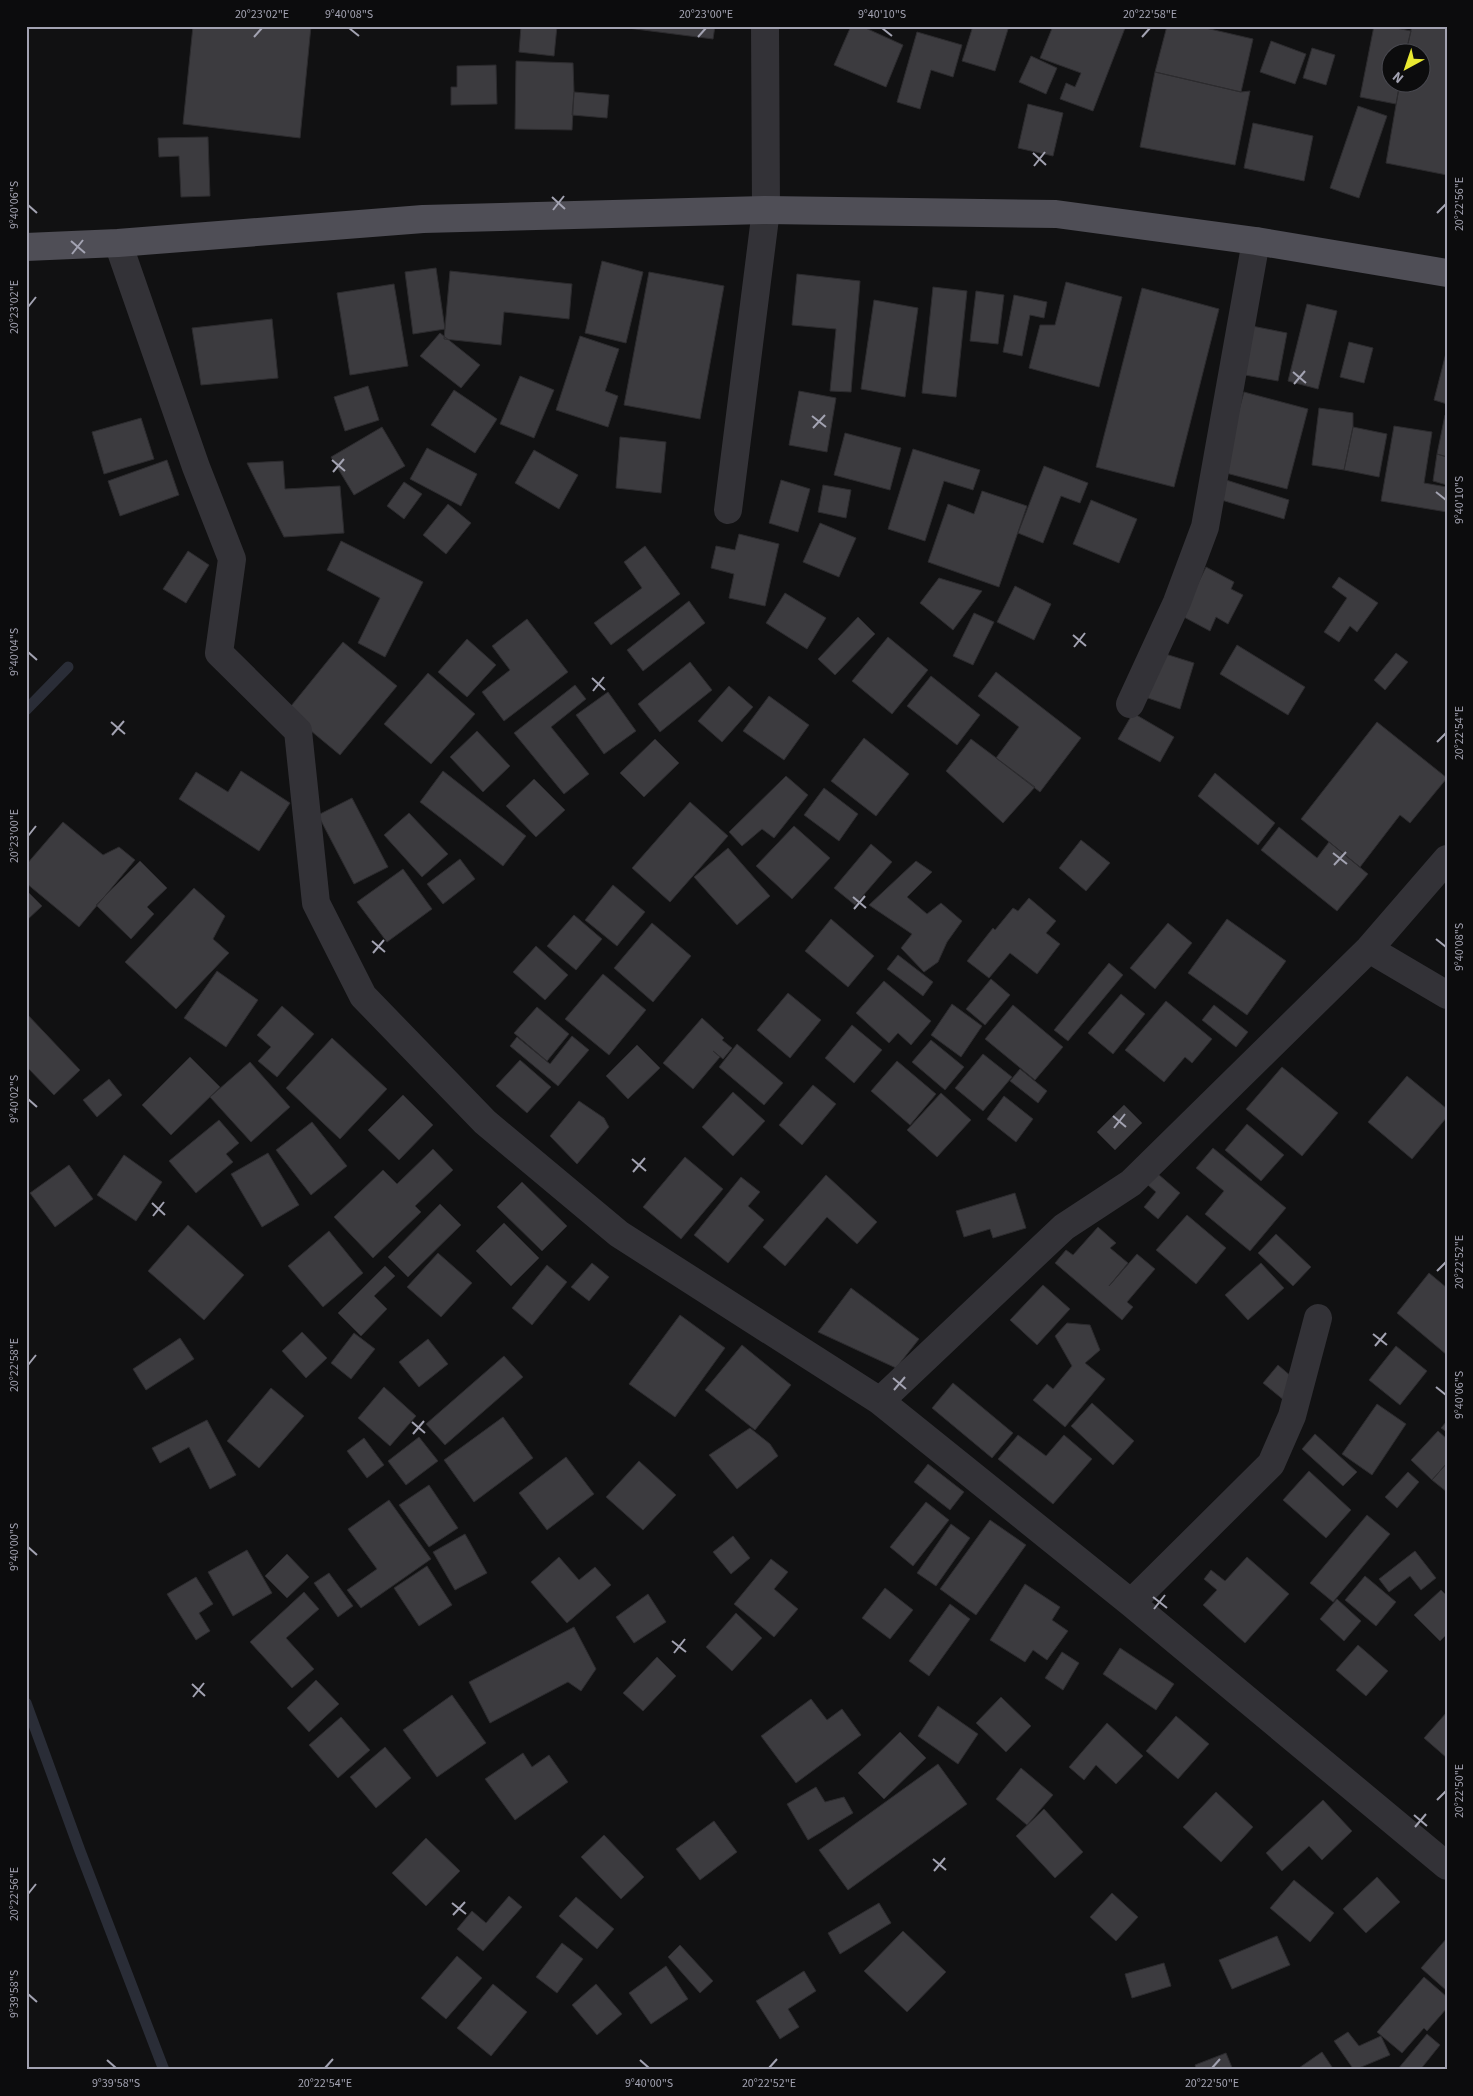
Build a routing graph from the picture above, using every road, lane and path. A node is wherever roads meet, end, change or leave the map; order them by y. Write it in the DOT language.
graph roads {
  1 [pos="765,26"];
  2 [pos="766,210"];
  3 [pos="1256,241"];
  4 [pos="118,243"];
  5 [pos="26,247"];
  6 [pos="1447,273"];
  7 [pos="728,510"];
  8 [pos="1130,704"];
  9 [pos="1447,859"];
  10 [pos="1369,949"];
  11 [pos="1447,995"];
  12 [pos="1318,1318"];
  13 [pos="880,1401"];
  14 [pos="1131,1603"];
  15 [pos="1445,1861"];
  1 -- 2 [label="street"];
  2 -- 3 [label="main road"];
  2 -- 4 [label="main road"];
  2 -- 7 [label="street"];
  3 -- 6 [label="main road"];
  3 -- 8 [label="street"];
  4 -- 5 [label="main road"];
  4 -- 13 [label="street"];
  9 -- 10 [label="street"];
  10 -- 11 [label="street"];
  10 -- 13 [label="street"];
  12 -- 14 [label="street"];
  13 -- 14 [label="street"];
  14 -- 15 [label="street"];
}
